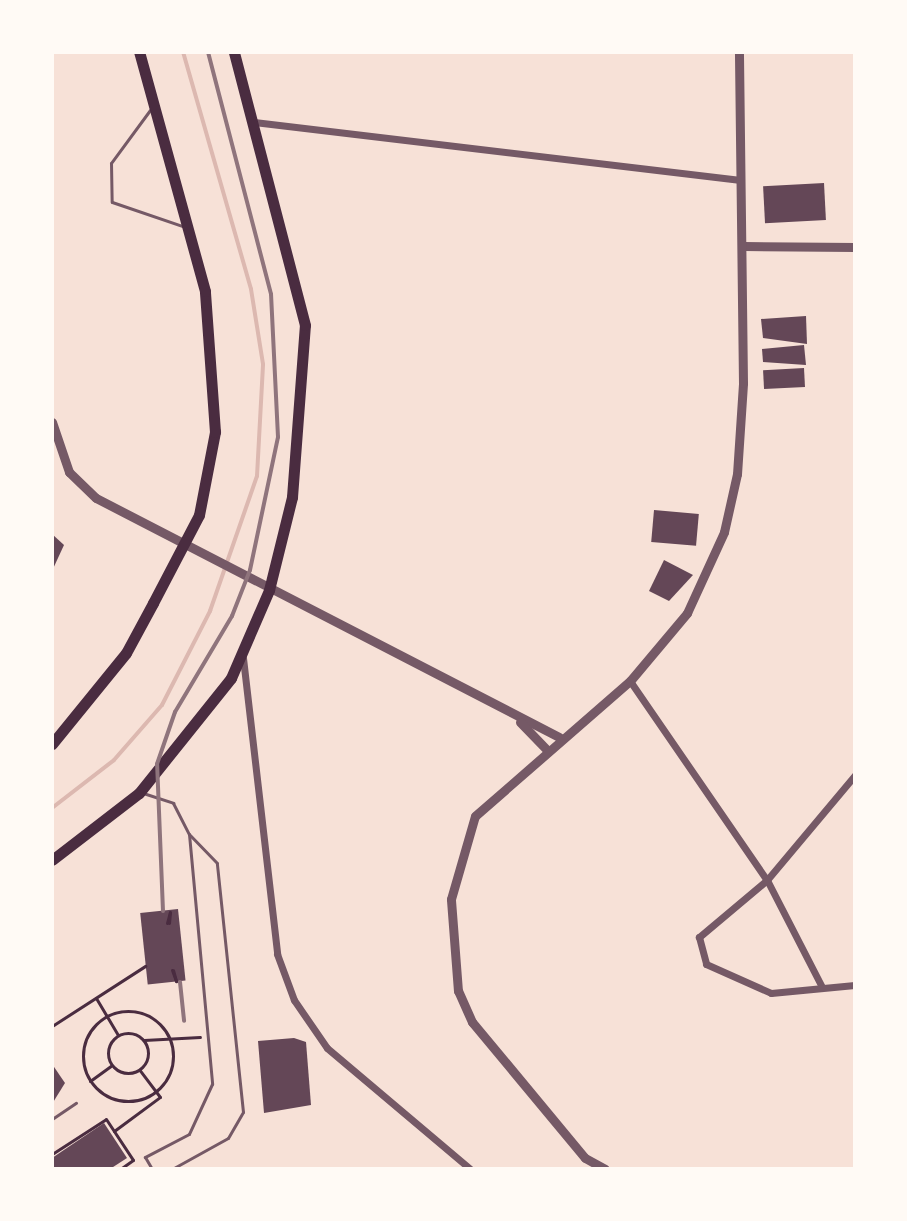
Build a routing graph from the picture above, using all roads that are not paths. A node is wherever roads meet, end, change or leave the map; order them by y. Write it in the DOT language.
graph roads {
  1 [pos="139,52"];
  2 [pos="234,52"];
  3 [pos="739,52"];
  4 [pos="152,107"];
  5 [pos="254,122"];
  6 [pos="741,180"];
  7 [pos="187,228"];
  8 [pos="744,246"];
  9 [pos="855,247"];
  10 [pos="52,422"];
  11 [pos="184,543"];
  12 [pos="269,590"];
  13 [pos="243,658"];
  14 [pos="630,681"];
  15 [pos="515,717"];
  16 [pos="559,737"];
  17 [pos="52,744"];
  18 [pos="546,749"];
  19 [pos="855,775"];
  20 [pos="139,793"];
  21 [pos="189,834"];
  22 [pos="52,860"];
  23 [pos="767,880"];
  24 [pos="855,985"];
  25 [pos="822,987"];
  26 [pos="76,1103"];
  27 [pos="52,1119"];
  28 [pos="585,1158"];
  29 [pos="152,1169"];
  30 [pos="172,1169"];
  31 [pos="470,1169"];
  32 [pos="588,1169"];
  33 [pos="605,1169"];
  1 -- 4 [label="main road"];
  2 -- 5 [label="main road"];
  3 -- 6 [label="street"];
  4 -- 7 [label="main road"];
  4 -- 7 [label="lane"];
  5 -- 6 [label="street"];
  5 -- 12 [label="main road"];
  6 -- 8 [label="street"];
  7 -- 11 [label="main road"];
  8 -- 9 [label="street"];
  8 -- 14 [label="street"];
  10 -- 11 [label="street"];
  11 -- 12 [label="street"];
  11 -- 17 [label="main road"];
  12 -- 13 [label="main road"];
  12 -- 15 [label="street"];
  13 -- 20 [label="main road"];
  13 -- 31 [label="street"];
  14 -- 16 [label="street"];
  14 -- 23 [label="street"];
  15 -- 16 [label="street"];
  15 -- 18 [label="street"];
  16 -- 18 [label="street"];
  18 -- 28 [label="street"];
  19 -- 23 [label="street"];
  20 -- 21 [label="lane"];
  20 -- 22 [label="main road"];
  21 -- 29 [label="lane"];
  21 -- 30 [label="lane"];
  23 -- 25 [label="street"];
  23 -- 25 [label="street"];
  24 -- 25 [label="street"];
  26 -- 27 [label="lane"];
  28 -- 32 [label="street"];
  28 -- 33 [label="street"];
}
